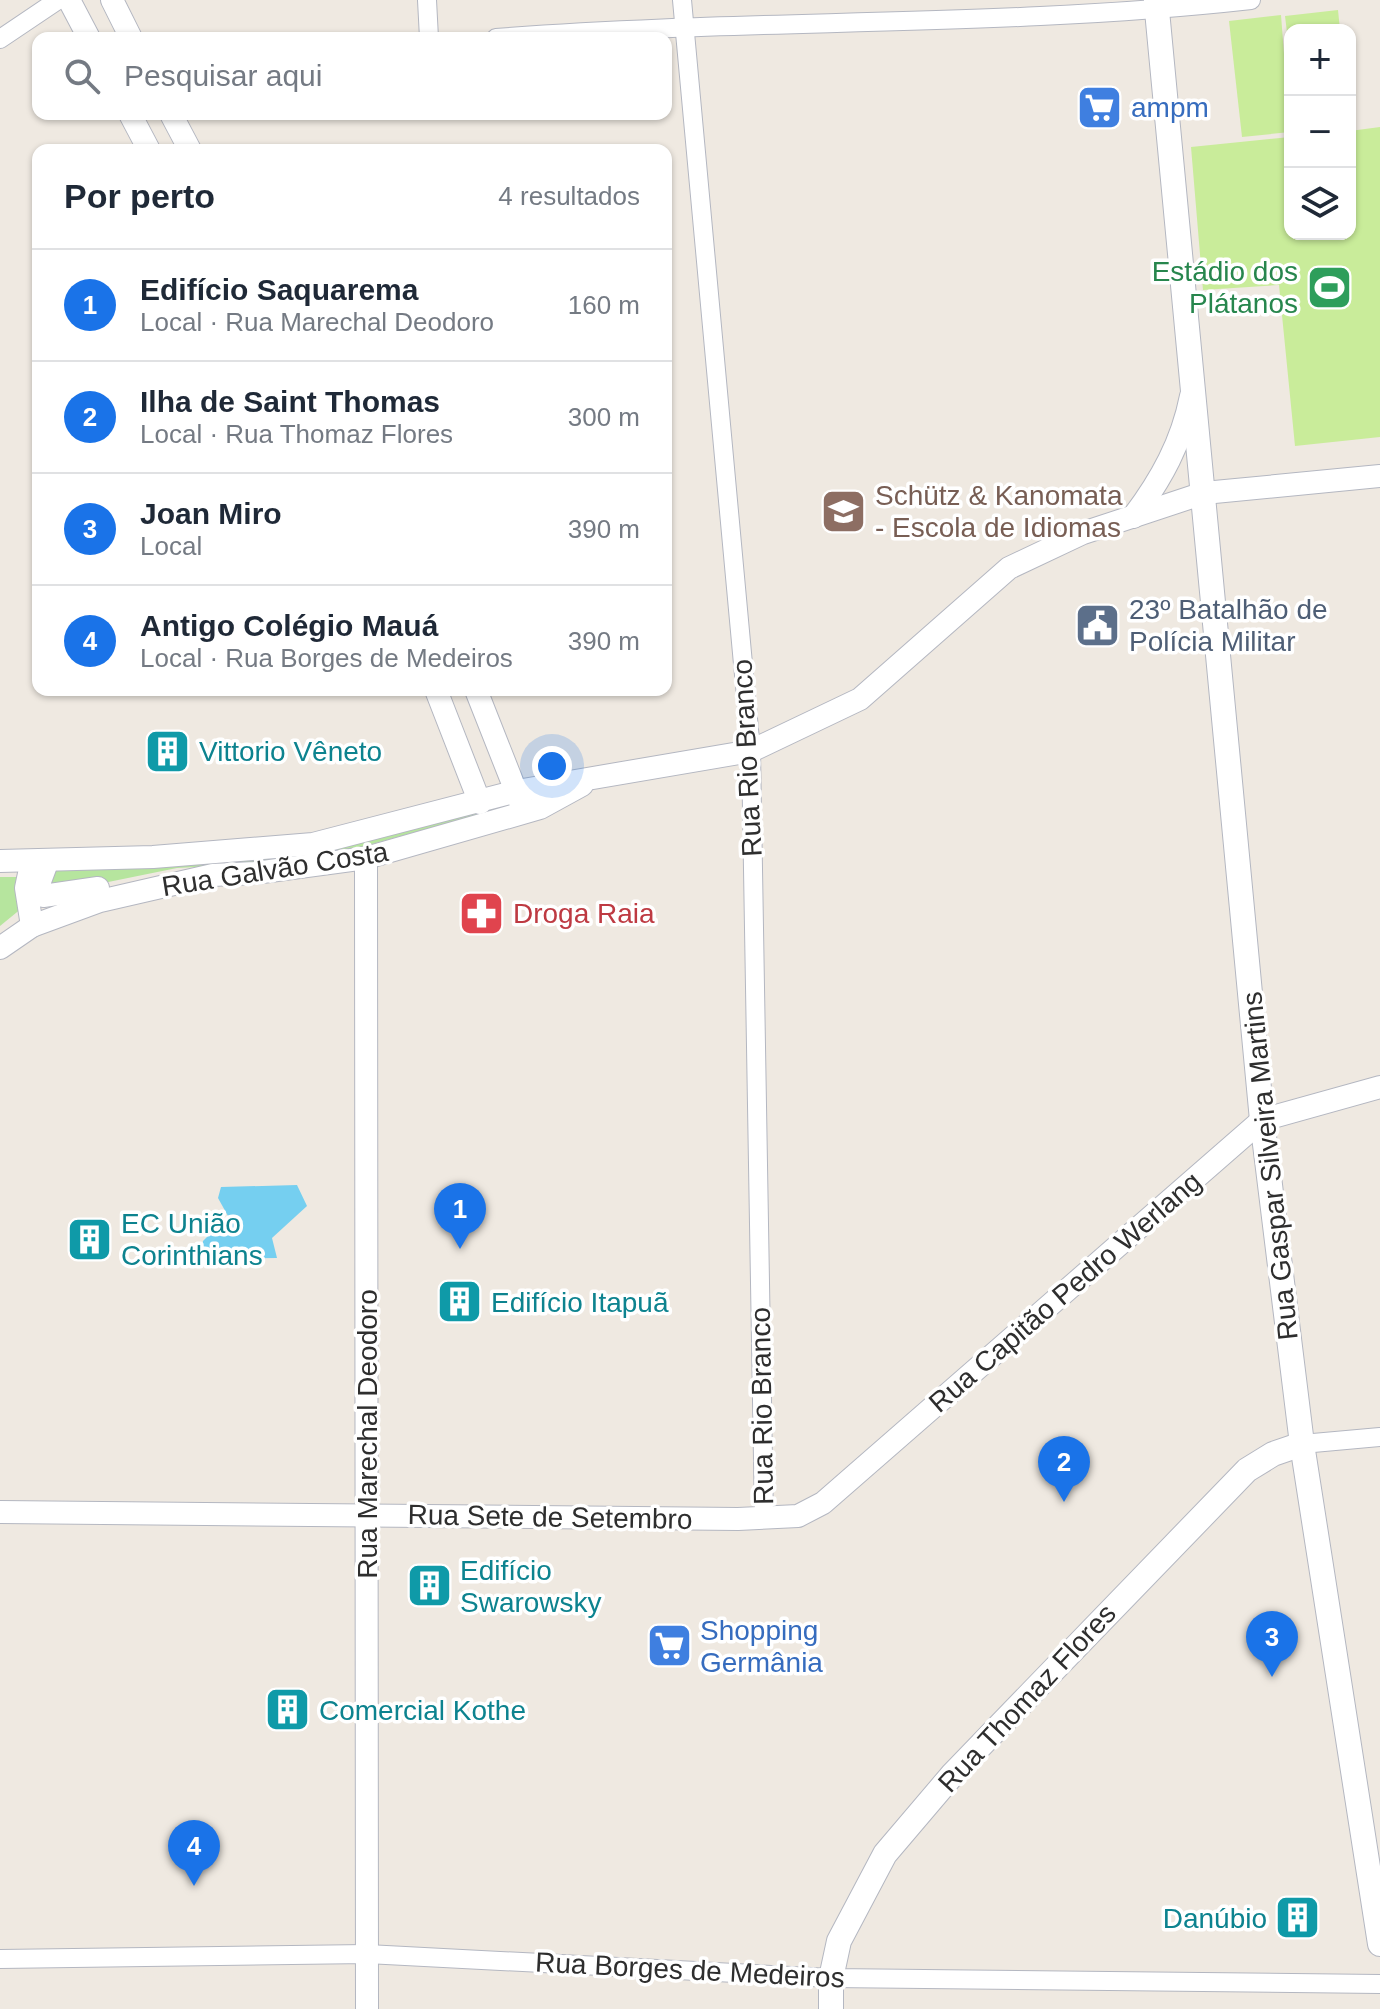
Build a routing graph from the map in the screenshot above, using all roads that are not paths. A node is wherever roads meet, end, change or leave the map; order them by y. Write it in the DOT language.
graph roads {
  1 [pos="58,0"];
  2 [pos="69,0"];
  3 [pos="112,0"];
  4 [pos="427,0"];
  5 [pos="682,0"];
  6 [pos="1251,0"];
  7 [pos="1156,5"];
  8 [pos="684,27"];
  9 [pos="86,32"];
  10 [pos="128,32"];
  11 [pos="429,32"];
  12 [pos="599,32"];
  13 [pos="0,39"];
  14 [pos="133,120"];
  15 [pos="174,120"];
  16 [pos="146,144"];
  17 [pos="187,144"];
  18 [pos="1194,383"];
  19 [pos="1380,476"];
  20 [pos="1204,493"];
  21 [pos="1133,517"];
  22 [pos="438,696"];
  23 [pos="478,696"];
  24 [pos="751,751"];
  25 [pos="596,776"];
  26 [pos="517,791"];
  27 [pos="480,803"];
  28 [pos="517,814"];
  29 [pos="366,858"];
  30 [pos="0,861"];
  31 [pos="40,861"];
  32 [pos="213,875"];
  33 [pos="32,926"];
  34 [pos="0,948"];
  35 [pos="1380,1087"];
  36 [pos="1262,1120"];
  37 [pos="1380,1437"];
  38 [pos="1302,1444"];
  39 [pos="0,1512"];
  40 [pos="367,1515"];
  41 [pos="764,1519"];
  42 [pos="1379,1933"];
  43 [pos="367,1954"];
  44 [pos="0,1959"];
  45 [pos="831,1978"];
  46 [pos="1380,1984"];
  47 [pos="367,2009"];
  48 [pos="831,2009"];
  1 -- 13 [label="street"];
  2 -- 9 [label="street"];
  3 -- 10 [label="street"];
  4 -- 11 [label="street"];
  5 -- 8 [label="street, Rua Rio Branco"];
  6 -- 7 [label="street"];
  7 -- 8 [label="street"];
  7 -- 18 [label="main road, Rua Gaspar Silveira Martins"];
  8 -- 12 [label="street"];
  8 -- 24 [label="street, Rua Rio Branco"];
  14 -- 16 [label="street"];
  15 -- 17 [label="street"];
  18 -- 20 [label="main road, Rua Gaspar Silveira Martins"];
  18 -- 21 [label="street, Rua Gaspar Silveira Martins"];
  19 -- 20 [label="street, Rua Galvão Costa"];
  20 -- 21 [label="street, Rua Galvão Costa"];
  20 -- 36 [label="main road, Rua Gaspar Silveira Martins"];
  21 -- 24 [label="street, Rua Galvão Costa"];
  22 -- 27 [label="street"];
  23 -- 26 [label="street"];
  24 -- 25 [label="street, Rua Galvão Costa"];
  24 -- 41 [label="street, Rua Rio Branco"];
  25 -- 26 [label="street, Rua Galvão Costa"];
  25 -- 28 [label="street, Rua Galvão Costa"];
  26 -- 27 [label="street, Rua Galvão Costa"];
  26 -- 28 [label="street"];
  27 -- 31 [label="street, Rua Galvão Costa"];
  28 -- 29 [label="street, Rua Galvão Costa"];
  29 -- 32 [label="street, Rua Galvão Costa"];
  29 -- 40 [label="street, Rua Marechal Deodoro"];
  30 -- 31 [label="street, Rua Galvão Costa"];
  31 -- 32 [label="street"];
  31 -- 33 [label="street"];
  32 -- 33 [label="street, Rua Galvão Costa"];
  33 -- 34 [label="street, Rua Galvão Costa"];
  35 -- 36 [label="street, Rua Capitão Pedro Werlang"];
  36 -- 38 [label="main road, Rua Gaspar Silveira Martins"];
  36 -- 41 [label="street, Rua Capitão Pedro Werlang"];
  37 -- 38 [label="street"];
  38 -- 42 [label="main road, Rua Gaspar Silveira Martins"];
  38 -- 45 [label="main road, Rua Thomaz Flores"];
  39 -- 40 [label="street, Rua Sete de Setembro"];
  40 -- 41 [label="street, Rua Sete de Setembro"];
  40 -- 43 [label="street, Rua Marechal Deodoro"];
  43 -- 44 [label="street, Rua Borges de Medeiros"];
  43 -- 45 [label="street, Rua Borges de Medeiros"];
  43 -- 47 [label="street, Rua Marechal Deodoro"];
  45 -- 46 [label="street, Rua Borges de Medeiros"];
  45 -- 48 [label="main road, Rua Thomaz Flores"];
}
